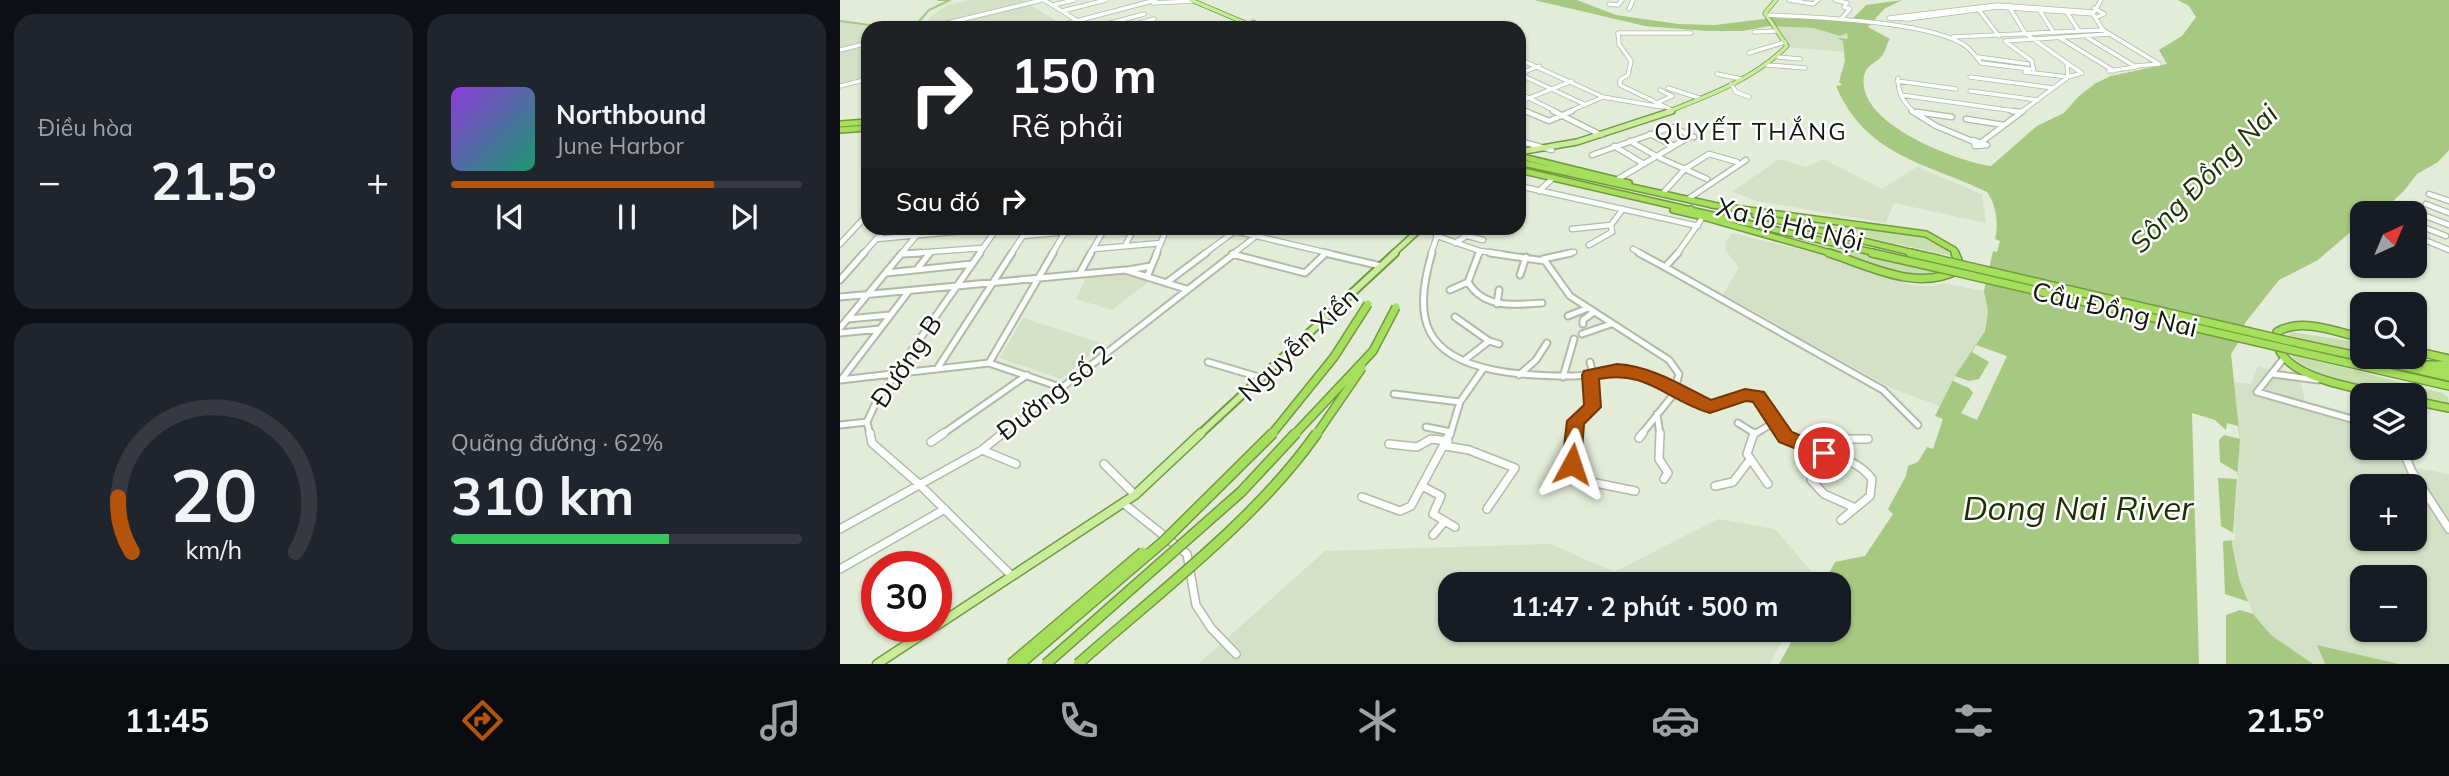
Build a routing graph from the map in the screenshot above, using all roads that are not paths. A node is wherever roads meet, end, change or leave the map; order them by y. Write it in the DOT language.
graph roads {
  1 [pos="1043,0"];
  2 [pos="1074,0"];
  3 [pos="1106,0"];
  4 [pos="1135,0"];
  5 [pos="1162,0"];
  6 [pos="1192,0"];
  7 [pos="1622,0"];
  8 [pos="1633,0"];
  9 [pos="1776,0"];
  10 [pos="1788,0"];
  11 [pos="1804,0"];
  12 [pos="1818,0"];
  13 [pos="1835,0"];
  14 [pos="2040,0"];
  15 [pos="2101,0"];
  16 [pos="1155,1"];
  17 [pos="1201,1"];
  18 [pos="2069,1"];
  19 [pos="1798,3"];
  20 [pos="1142,4"];
  21 [pos="1609,4"];
  22 [pos="1053,5"];
  23 [pos="2008,6"];
  24 [pos="1133,7"];
  25 [pos="2038,7"];
  26 [pos="1629,9"];
  27 [pos="1978,9"];
  28 [pos="2065,10"];
  29 [pos="1062,11"];
  30 [pos="2093,13"];
  31 [pos="1144,14"];
  32 [pos="1766,16"];
  33 [pos="1918,16"];
  34 [pos="1841,19"];
  35 [pos="1898,20"];
  36 [pos="956,21"];
  37 [pos="1077,21"];
  38 [pos="1083,21"];
  39 [pos="1118,21"];
  40 [pos="1147,21"];
  41 [pos="1240,21"];
  42 [pos="1251,21"];
  43 [pos="1885,24"];
  44 [pos="1616,25"];
  45 [pos="1776,30"];
  46 [pos="2103,30"];
  47 [pos="1620,31"];
  48 [pos="2079,31"];
  49 [pos="1754,32"];
  50 [pos="1691,33"];
  51 [pos="2054,33"];
  52 [pos="2109,34"];
  53 [pos="2027,35"];
  54 [pos="2085,36"];
  55 [pos="1950,37"];
  56 [pos="1999,37"];
  57 [pos="2060,38"];
  58 [pos="2033,40"];
  59 [pos="2005,41"];
  60 [pos="1785,42"];
  61 [pos="861,45"];
  62 [pos="840,50"];
  63 [pos="1749,53"];
  64 [pos="1778,57"];
  65 [pos="1979,59"];
  66 [pos="1800,60"];
  67 [pos="1526,62"];
  68 [pos="2067,63"];
  69 [pos="2028,64"];
  70 [pos="1767,65"];
  71 [pos="1974,65"];
  72 [pos="1539,66"];
  73 [pos="2136,66"];
  74 [pos="1805,68"];
  75 [pos="2033,70"];
  76 [pos="1526,71"];
  77 [pos="1717,74"];
  78 [pos="1526,77"];
  79 [pos="1970,77"];
  80 [pos="2068,77"];
  81 [pos="861,79"];
  82 [pos="1742,79"];
  83 [pos="1898,79"];
  84 [pos="1572,80"];
  85 [pos="840,85"];
  86 [pos="1731,85"];
  87 [pos="1668,88"];
  88 [pos="2053,88"];
  89 [pos="1552,89"];
  90 [pos="1956,89"];
  91 [pos="1660,90"];
  92 [pos="1970,90"];
  93 [pos="1901,95"];
  94 [pos="1526,96"];
  95 [pos="1603,96"];
  96 [pos="1749,97"];
  97 [pos="1529,98"];
  98 [pos="1699,98"];
  99 [pos="1526,99"];
  100 [pos="2038,100"];
  101 [pos="1657,103"];
  102 [pos="1586,105"];
  103 [pos="1670,109"];
  104 [pos="1914,111"];
  105 [pos="1526,112"];
  106 [pos="2022,112"];
  107 [pos="1563,114"];
  108 [pos="1952,117"];
  109 [pos="1966,119"];
  110 [pos="2004,125"];
  111 [pos="861,126"];
  112 [pos="840,127"];
  113 [pos="1650,134"];
  114 [pos="1601,135"];
  115 [pos="1630,141"];
  116 [pos="1972,141"];
  117 [pos="1983,141"];
  118 [pos="1526,143"];
  119 [pos="1614,146"];
  120 [pos="1674,146"];
  121 [pos="1551,150"];
  122 [pos="1592,155"];
  123 [pos="1526,157"];
  124 [pos="1658,158"];
  125 [pos="1526,160"];
  126 [pos="1746,160"];
  127 [pos="1526,161"];
  128 [pos="1737,162"];
  129 [pos="1549,163"];
  130 [pos="1644,164"];
  131 [pos="1685,169"];
  132 [pos="1526,174"];
  133 [pos="1707,178"];
  134 [pos="1551,179"];
  135 [pos="1595,179"];
  136 [pos="1618,180"];
  137 [pos="1526,188"];
  138 [pos="1642,190"];
  139 [pos="1539,191"];
  140 [pos="1662,194"];
  141 [pos="2429,194"];
  142 [pos="1688,199"];
  143 [pos="2449,201"];
  144 [pos="1658,202"];
  145 [pos="2427,204"];
  146 [pos="1711,205"];
  147 [pos="1623,209"];
  148 [pos="1691,209"];
  149 [pos="2449,213"];
  150 [pos="1721,216"];
  151 [pos="1703,217"];
  152 [pos="2427,217"];
  153 [pos="861,222"];
  154 [pos="1611,225"];
  155 [pos="2449,225"];
  156 [pos="1698,226"];
  157 [pos="2427,228"];
  158 [pos="1572,229"];
  159 [pos="880,235"];
  160 [pos="917,235"];
  161 [pos="992,235"];
  162 [pos="1034,235"];
  163 [pos="1063,235"];
  164 [pos="1101,235"];
  165 [pos="1130,235"];
  166 [pos="1164,235"];
  167 [pos="1230,235"];
  168 [pos="1252,235"];
  169 [pos="1414,235"];
  170 [pos="1464,235"];
  171 [pos="2448,235"];
  172 [pos="1023,236"];
  173 [pos="1256,236"];
  174 [pos="1437,236"];
  175 [pos="876,239"];
  176 [pos="1483,240"];
  177 [pos="2427,241"];
  178 [pos="1161,243"];
  179 [pos="1455,243"];
  180 [pos="840,244"];
  181 [pos="2436,244"];
  182 [pos="1589,245"];
  183 [pos="1125,246"];
  184 [pos="982,248"];
  185 [pos="1093,249"];
  186 [pos="1633,249"];
  187 [pos="2449,250"];
  188 [pos="1480,251"];
  189 [pos="930,252"];
  190 [pos="1574,252"];
  191 [pos="1326,253"];
  192 [pos="902,254"];
  193 [pos="1231,254"];
  194 [pos="1526,257"];
  195 [pos="1543,259"];
  196 [pos="1936,263"];
  197 [pos="972,264"];
  198 [pos="1151,266"];
  199 [pos="1381,266"];
  200 [pos="1665,267"];
  201 [pos="917,270"];
  202 [pos="1125,270"];
  203 [pos="1080,272"];
  204 [pos="886,273"];
  205 [pos="1520,275"];
  206 [pos="1040,277"];
  207 [pos="1147,277"];
  208 [pos="840,280"];
  209 [pos="993,282"];
  210 [pos="1468,282"];
  211 [pos="1166,283"];
  212 [pos="956,286"];
  213 [pos="1186,289"];
  214 [pos="1450,290"];
  215 [pos="1499,290"];
  216 [pos="909,291"];
  217 [pos="868,294"];
  218 [pos="840,297"];
  219 [pos="1369,302"];
  220 [pos="1542,303"];
  221 [pos="1497,304"];
  222 [pos="1397,305"];
  223 [pos="1591,310"];
  224 [pos="890,315"];
  225 [pos="1568,316"];
  226 [pos="1454,317"];
  227 [pos="848,319"];
  228 [pos="1583,324"];
  229 [pos="1611,324"];
  230 [pos="880,329"];
  231 [pos="840,331"];
  232 [pos="1582,334"];
  233 [pos="2350,336"];
  234 [pos="1574,340"];
  235 [pos="1489,341"];
  236 [pos="1547,343"];
  237 [pos="1499,344"];
  238 [pos="1343,347"];
  239 [pos="1373,351"];
  240 [pos="2350,354"];
  241 [pos="2427,354"];
  242 [pos="2284,358"];
  243 [pos="1466,359"];
  244 [pos="2449,359"];
  245 [pos="1208,362"];
  246 [pos="1590,362"];
  247 [pos="989,363"];
  248 [pos="2449,365"];
  249 [pos="2427,366"];
  250 [pos="2427,368"];
  251 [pos="937,369"];
  252 [pos="1483,369"];
  253 [pos="2417,369"];
  254 [pos="2449,370"];
  255 [pos="894,373"];
  256 [pos="2273,373"];
  257 [pos="1520,375"];
  258 [pos="1592,375"];
  259 [pos="1027,376"];
  260 [pos="1262,377"];
  261 [pos="1563,377"];
  262 [pos="2449,377"];
  263 [pos="840,380"];
  264 [pos="2334,381"];
  265 [pos="2436,383"];
  266 [pos="2350,385"];
  267 [pos="2449,386"];
  268 [pos="1060,387"];
  269 [pos="1676,389"];
  270 [pos="2449,393"];
  271 [pos="1394,394"];
  272 [pos="1460,402"];
  273 [pos="2427,404"];
  274 [pos="2448,408"];
  275 [pos="1657,414"];
  276 [pos="2350,419"];
  277 [pos="867,422"];
  278 [pos="1773,423"];
  279 [pos="1738,424"];
  280 [pos="840,425"];
  281 [pos="1918,425"];
  282 [pos="1426,426"];
  283 [pos="1451,432"];
  284 [pos="1754,432"];
  285 [pos="1639,438"];
  286 [pos="1868,439"];
  287 [pos="931,442"];
  288 [pos="1447,443"];
  289 [pos="1389,444"];
  290 [pos="982,450"];
  291 [pos="1824,453"];
  292 [pos="1833,455"];
  293 [pos="1749,461"];
  294 [pos="1016,464"];
  295 [pos="1104,464"];
  296 [pos="1664,479"];
  297 [pos="919,484"];
  298 [pos="1768,484"];
  299 [pos="1422,486"];
  300 [pos="1715,486"];
  301 [pos="1635,491"];
  302 [pos="1135,495"];
  303 [pos="1362,497"];
  304 [pos="2427,501"];
  305 [pos="1123,503"];
  306 [pos="1853,507"];
  307 [pos="945,509"];
  308 [pos="1487,509"];
  309 [pos="1840,520"];
  310 [pos="1445,521"];
  311 [pos="1455,527"];
  312 [pos="840,529"];
  313 [pos="2449,529"];
  314 [pos="1433,535"];
  315 [pos="840,569"];
  316 [pos="1012,576"];
  317 [pos="952,615"];
  318 [pos="911,642"];
  319 [pos="1236,654"];
  320 [pos="877,664"];
  321 [pos="1011,664"];
  322 [pos="1020,664"];
  323 [pos="1046,664"];
  324 [pos="1078,664"];
  1 -- 22 [label="street"];
  1 -- 36 [label="street"];
  2 -- 22 [label="street"];
  3 -- 29 [label="street"];
  4 -- 20 [label="street"];
  5 -- 16 [label="street"];
  6 -- 16 [label="street"];
  6 -- 41 [label="main road"];
  7 -- 21 [label="street"];
  8 -- 26 [label="street"];
  9 -- 32 [label="main road"];
  10 -- 19 [label="street"];
  11 -- 19 [label="street"];
  12 -- 19 [label="street"];
  13 -- 34 [label="street"];
  14 -- 25 [label="street"];
  15 -- 30 [label="street"];
  16 -- 20 [label="street"];
  16 -- 24 [label="street"];
  17 -- 42 [label="main road"];
  18 -- 28 [label="street"];
  20 -- 24 [label="street"];
  22 -- 29 [label="street"];
  23 -- 25 [label="street"];
  23 -- 27 [label="street"];
  23 -- 33 [label="street"];
  23 -- 53 [label="street"];
  24 -- 31 [label="street"];
  24 -- 38 [label="street"];
  25 -- 28 [label="street"];
  25 -- 51 [label="street"];
  27 -- 33 [label="street"];
  27 -- 56 [label="street"];
  28 -- 30 [label="street"];
  28 -- 48 [label="street"];
  29 -- 37 [label="street"];
  30 -- 46 [label="street"];
  31 -- 39 [label="street"];
  31 -- 40 [label="street"];
  32 -- 34 [label="street"];
  32 -- 45 [label="main road"];
  33 -- 35 [label="street"];
  33 -- 35 [label="street"];
  34 -- 43 [label="street"];
  35 -- 43 [label="street"];
  43 -- 55 [label="street"];
  44 -- 47 [label="street"];
  45 -- 49 [label="street"];
  45 -- 60 [label="main road"];
  46 -- 48 [label="street"];
  46 -- 52 [label="street"];
  47 -- 50 [label="street"];
  47 -- 101 [label="street"];
  48 -- 51 [label="street"];
  51 -- 53 [label="street"];
  52 -- 54 [label="street"];
  52 -- 73 [label="street"];
  53 -- 56 [label="street"];
  53 -- 58 [label="street"];
  54 -- 57 [label="street"];
  54 -- 73 [label="street"];
  55 -- 56 [label="street"];
  55 -- 65 [label="street"];
  56 -- 59 [label="street"];
  57 -- 58 [label="street"];
  57 -- 73 [label="street"];
  58 -- 59 [label="street"];
  58 -- 68 [label="street"];
  59 -- 75 [label="street"];
  60 -- 63 [label="street"];
  60 -- 64 [label="main road"];
  61 -- 62 [label="street"];
  64 -- 66 [label="street"];
  64 -- 70 [label="main road"];
  65 -- 69 [label="street"];
  65 -- 75 [label="street"];
  67 -- 72 [label="street"];
  68 -- 80 [label="street"];
  68 -- 80 [label="street"];
  70 -- 74 [label="street"];
  70 -- 82 [label="main road"];
  71 -- 75 [label="street"];
  72 -- 76 [label="street"];
  72 -- 84 [label="street"];
  75 -- 80 [label="street"];
  77 -- 82 [label="street"];
  78 -- 89 [label="street"];
  79 -- 88 [label="street"];
  80 -- 88 [label="street"];
  81 -- 85 [label="street"];
  82 -- 86 [label="main road"];
  83 -- 90 [label="street"];
  83 -- 93 [label="street"];
  84 -- 89 [label="street"];
  84 -- 95 [label="street"];
  86 -- 96 [label="street"];
  86 -- 98 [label="main road"];
  87 -- 98 [label="street"];
  88 -- 100 [label="street"];
  89 -- 97 [label="street"];
  89 -- 102 [label="street"];
  91 -- 101 [label="street"];
  92 -- 100 [label="street"];
  93 -- 104 [label="street"];
  93 -- 106 [label="street"];
  94 -- 97 [label="street"];
  95 -- 102 [label="street"];
  95 -- 103 [label="street"];
  97 -- 99 [label="street"];
  97 -- 107 [label="street"];
  98 -- 103 [label="main road"];
  100 -- 106 [label="street"];
  101 -- 103 [label="street"];
  102 -- 107 [label="street"];
  103 -- 114 [label="main road"];
  104 -- 108 [label="street"];
  104 -- 116 [label="street"];
  105 -- 107 [label="street"];
  106 -- 110 [label="street"];
  107 -- 114 [label="street"];
  109 -- 110 [label="street"];
  110 -- 117 [label="street"];
  111 -- 112 [label="highway"];
  113 -- 115 [label="street"];
  113 -- 120 [label="street"];
  113 -- 120 [label="street"];
  114 -- 121 [label="main road"];
  115 -- 119 [label="street"];
  115 -- 124 [label="street"];
  116 -- 117 [label="street"];
  118 -- 121 [label="street"];
  119 -- 122 [label="street"];
  119 -- 130 [label="street"];
  120 -- 124 [label="street"];
  121 -- 123 [label="main road"];
  121 -- 129 [label="main road"];
  124 -- 130 [label="street"];
  124 -- 131 [label="street"];
  125 -- 129 [label="highway, Xa lộ Hà Nội"];
  126 -- 142 [label="street"];
  127 -- 135 [label="highway"];
  128 -- 131 [label="street"];
  129 -- 136 [label="highway, Xa lộ Hà Nội"];
  130 -- 136 [label="street"];
  131 -- 133 [label="street"];
  131 -- 140 [label="street"];
  132 -- 134 [label="highway, Xa lộ Hà Nội"];
  134 -- 139 [label="street"];
  134 -- 144 [label="highway, Xa lộ Hà Nội"];
  134 -- 151 [label="highway, Xa lộ Hà Nội"];
  135 -- 138 [label="highway, Xa lộ Hà Nội"];
  135 -- 144 [label="highway, Xa lộ Hà Nội"];
  136 -- 138 [label="highway, Xa lộ Hà Nội"];
  137 -- 139 [label="street"];
  138 -- 140 [label="highway, Xa lộ Hà Nội"];
  139 -- 147 [label="street"];
  140 -- 142 [label="highway, Xa lộ Hà Nội"];
  141 -- 143 [label="street"];
  142 -- 146 [label="highway, Xa lộ Hà Nội"];
  144 -- 148 [label="highway, Xa lộ Hà Nội"];
  145 -- 149 [label="street"];
  146 -- 151 [label="highway"];
  146 -- 196 [label="highway, Xa lộ Hà Nội"];
  147 -- 154 [label="street"];
  147 -- 156 [label="street"];
  148 -- 150 [label="highway, Xa lộ Hà Nội"];
  148 -- 151 [label="highway"];
  150 -- 151 [label="highway, Xa lộ Hà Nội"];
  150 -- 196 [label="highway, Xa lộ Hà Nội"];
  151 -- 156 [label="street"];
  152 -- 155 [label="street"];
  153 -- 180 [label="street"];
  154 -- 158 [label="street"];
  154 -- 182 [label="street"];
  156 -- 200 [label="street"];
  157 -- 171 [label="street"];
  159 -- 175 [label="street"];
  160 -- 175 [label="street"];
  160 -- 192 [label="street"];
  161 -- 184 [label="street, Đường B"];
  162 -- 172 [label="street"];
  163 -- 206 [label="street"];
  164 -- 185 [label="street"];
  165 -- 183 [label="street"];
  166 -- 178 [label="street"];
  167 -- 211 [label="street"];
  168 -- 173 [label="street"];
  169 -- 199 [label="main road, Nguyễn Xiển"];
  170 -- 176 [label="street"];
  170 -- 179 [label="street"];
  171 -- 181 [label="street"];
  172 -- 209 [label="street"];
  173 -- 191 [label="street"];
  173 -- 193 [label="street, Đường số 2"];
  174 -- 179 [label="street"];
  174 -- 243 [label="street"];
  175 -- 208 [label="street"];
  177 -- 181 [label="street"];
  178 -- 183 [label="street"];
  178 -- 198 [label="street"];
  179 -- 188 [label="street"];
  181 -- 187 [label="street"];
  183 -- 185 [label="street"];
  184 -- 189 [label="street"];
  184 -- 197 [label="street, Đường B"];
  185 -- 203 [label="street"];
  186 -- 200 [label="street"];
  188 -- 194 [label="street"];
  188 -- 210 [label="street"];
  189 -- 192 [label="street"];
  189 -- 201 [label="street"];
  190 -- 195 [label="street"];
  191 -- 193 [label="street"];
  191 -- 199 [label="street"];
  192 -- 204 [label="street"];
  193 -- 213 [label="street, Đường số 2"];
  194 -- 195 [label="street"];
  194 -- 205 [label="street"];
  195 -- 223 [label="street"];
  196 -- 240 [label="highway, Cầu Đồng Nai, bridge"];
  196 -- 265 [label="highway, Cầu Đồng Nai, bridge"];
  197 -- 201 [label="street"];
  197 -- 212 [label="street, Đường B"];
  198 -- 202 [label="street"];
  198 -- 207 [label="street"];
  199 -- 260 [label="main road, Nguyễn Xiển"];
  200 -- 281 [label="street"];
  201 -- 204 [label="street"];
  202 -- 203 [label="street"];
  202 -- 207 [label="street"];
  203 -- 206 [label="street"];
  204 -- 217 [label="street"];
  206 -- 209 [label="street"];
  206 -- 247 [label="street"];
  207 -- 211 [label="street"];
  209 -- 212 [label="street"];
  209 -- 251 [label="street"];
  210 -- 214 [label="street"];
  210 -- 221 [label="street"];
  211 -- 213 [label="street"];
  212 -- 216 [label="street"];
  212 -- 255 [label="street, Đường B"];
  213 -- 268 [label="street, Đường số 2"];
  215 -- 221 [label="street"];
  216 -- 217 [label="street"];
  216 -- 224 [label="street"];
  217 -- 218 [label="street"];
  217 -- 227 [label="street"];
  219 -- 238 [label="highway, bridge"];
  220 -- 221 [label="street"];
  222 -- 239 [label="highway, bridge"];
  223 -- 225 [label="street"];
  223 -- 228 [label="street"];
  223 -- 229 [label="street"];
  224 -- 227 [label="street"];
  224 -- 230 [label="street"];
  226 -- 235 [label="street"];
  227 -- 231 [label="street"];
  229 -- 232 [label="street"];
  229 -- 269 [label="street"];
  230 -- 231 [label="street"];
  230 -- 263 [label="street"];
  233 -- 242 [label="highway"];
  234 -- 261 [label="street"];
  235 -- 237 [label="street"];
  235 -- 243 [label="street"];
  236 -- 257 [label="street"];
  238 -- 321 [label="highway, bridge"];
  238 -- 322 [label="highway, bridge"];
  239 -- 323 [label="highway, bridge"];
  239 -- 324 [label="highway, bridge"];
  241 -- 244 [label="highway"];
  242 -- 256 [label="street"];
  242 -- 264 [label="highway"];
  243 -- 252 [label="street"];
  245 -- 260 [label="street"];
  246 -- 258 [label="street"];
  247 -- 251 [label="street"];
  247 -- 259 [label="street"];
  248 -- 249 [label="highway"];
  250 -- 254 [label="highway"];
  251 -- 255 [label="street"];
  252 -- 257 [label="street"];
  252 -- 272 [label="street"];
  253 -- 262 [label="highway"];
  255 -- 263 [label="street"];
  255 -- 277 [label="street, Đường B"];
  256 -- 264 [label="street"];
  256 -- 276 [label="street"];
  257 -- 261 [label="street"];
  258 -- 261 [label="street"];
  258 -- 269 [label="street"];
  258 -- 301 [label="street"];
  259 -- 268 [label="street"];
  259 -- 287 [label="street"];
  260 -- 302 [label="main road, Nguyễn Xiển"];
  264 -- 266 [label="highway"];
  265 -- 267 [label="highway"];
  265 -- 270 [label="highway"];
  268 -- 290 [label="street, Đường số 2"];
  269 -- 275 [label="street"];
  269 -- 278 [label="street"];
  271 -- 272 [label="street"];
  272 -- 283 [label="street"];
  273 -- 274 [label="highway"];
  275 -- 285 [label="street"];
  275 -- 296 [label="street"];
  277 -- 280 [label="street"];
  277 -- 297 [label="street, Đường B"];
  278 -- 284 [label="street"];
  278 -- 291 [label="street"];
  279 -- 284 [label="street"];
  282 -- 283 [label="street"];
  283 -- 288 [label="street"];
  284 -- 293 [label="street"];
  286 -- 292 [label="street"];
  288 -- 289 [label="street"];
  288 -- 299 [label="street"];
  288 -- 308 [label="street"];
  290 -- 294 [label="street"];
  290 -- 297 [label="street, Đường số 2"];
  291 -- 292 [label="street"];
  291 -- 306 [label="street"];
  292 -- 306 [label="street"];
  293 -- 298 [label="street"];
  293 -- 300 [label="street"];
  295 -- 302 [label="street"];
  297 -- 307 [label="street, Đường B"];
  297 -- 312 [label="street, Đường số 2"];
  299 -- 303 [label="street"];
  299 -- 310 [label="street"];
  302 -- 305 [label="main road, Nguyễn Xiển"];
  304 -- 313 [label="street"];
  305 -- 316 [label="main road, Nguyễn Xiển"];
  305 -- 319 [label="street"];
  306 -- 309 [label="street"];
  307 -- 315 [label="street"];
  307 -- 316 [label="street, Đường B"];
  310 -- 311 [label="street"];
  310 -- 314 [label="street"];
  316 -- 317 [label="main road, Nguyễn Xiển"];
  318 -- 320 [label="main road, Nguyễn Xiển"];
}
